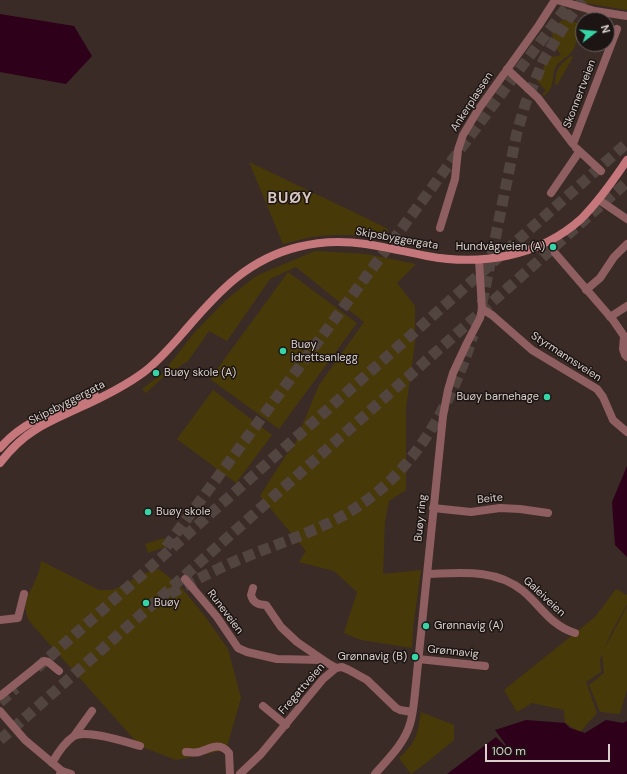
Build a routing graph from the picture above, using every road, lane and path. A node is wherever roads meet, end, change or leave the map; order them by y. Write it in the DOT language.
graph roads {
  1 [pos="556,0"];
  2 [pos="627,16"];
  3 [pos="617,29"];
  4 [pos="507,69"];
  5 [pos="573,144"];
  6 [pos="579,152"];
  7 [pos="627,160"];
  8 [pos="601,171"];
  9 [pos="551,193"];
  10 [pos="599,200"];
  11 [pos="627,219"];
  12 [pos="440,228"];
  13 [pos="627,244"];
  14 [pos="555,253"];
  15 [pos="479,260"];
  16 [pos="586,290"];
  17 [pos="627,306"];
  18 [pos="482,309"];
  19 [pos="610,317"];
  20 [pos="627,356"];
  21 [pos="128,382"];
  22 [pos="627,432"];
  23 [pos="0,448"];
  24 [pos="0,462"];
  25 [pos="433,508"];
  26 [pos="548,514"];
  27 [pos="427,574"];
  28 [pos="185,579"];
  29 [pos="254,588"];
  30 [pos="24,594"];
  31 [pos="0,620"];
  32 [pos="575,633"];
  33 [pos="418,659"];
  34 [pos="322,660"];
  35 [pos="485,666"];
  36 [pos="336,668"];
  37 [pos="59,671"];
  38 [pos="0,696"];
  39 [pos="263,706"];
  40 [pos="0,711"];
  41 [pos="92,711"];
  42 [pos="412,712"];
  43 [pos="286,725"];
  44 [pos="74,736"];
  45 [pos="140,746"];
  46 [pos="186,752"];
  47 [pos="52,763"];
  48 [pos="61,772"];
  49 [pos="71,774"];
  50 [pos="230,774"];
  51 [pos="240,774"];
  52 [pos="375,774"];
  1 -- 2 [label="street"];
  1 -- 4 [label="street, Ankerplassen"];
  3 -- 5 [label="street, Skonnertveien"];
  4 -- 5 [label="street, Skonnertveien"];
  4 -- 12 [label="street, Ankerplassen"];
  5 -- 6 [label="street, Skonnertveien"];
  6 -- 8 [label="street, Skonnertveien"];
  6 -- 9 [label="street"];
  7 -- 10 [label="main road, Skipsbyggergata"];
  10 -- 11 [label="street"];
  10 -- 15 [label="main road, Skipsbyggergata"];
  13 -- 16 [label="street"];
  14 -- 16 [label="street"];
  15 -- 18 [label="street, Buøy ring"];
  15 -- 21 [label="main road, Skipsbyggergata"];
  16 -- 19 [label="street"];
  17 -- 19 [label="street"];
  18 -- 22 [label="street, Styrmannsveien"];
  18 -- 25 [label="street, Buøy ring"];
  19 -- 20 [label="street"];
  21 -- 23 [label="main road, Skipsbyggergata"];
  21 -- 24 [label="main road, Skipsbyggergata"];
  25 -- 26 [label="street, Beite"];
  25 -- 27 [label="street, Buøy ring"];
  27 -- 32 [label="street, Galeiveien"];
  27 -- 33 [label="street, Buøy ring"];
  28 -- 34 [label="street, Runeveien"];
  29 -- 34 [label="street, Runeveien"];
  30 -- 31 [label="street"];
  33 -- 35 [label="street, Grønnavig"];
  33 -- 42 [label="street, Buøy ring"];
  34 -- 36 [label="street, Runeveien"];
  36 -- 42 [label="street, Runeveien"];
  36 -- 43 [label="street, Fregattveien"];
  37 -- 38 [label="street"];
  39 -- 43 [label="street, Fregattveien"];
  40 -- 47 [label="street"];
  41 -- 44 [label="street"];
  42 -- 52 [label="street, Buøy ring"];
  43 -- 51 [label="street, Fregattveien"];
  44 -- 45 [label="street"];
  44 -- 47 [label="street"];
  46 -- 50 [label="street"];
  47 -- 48 [label="street"];
  48 -- 49 [label="street"];
}
